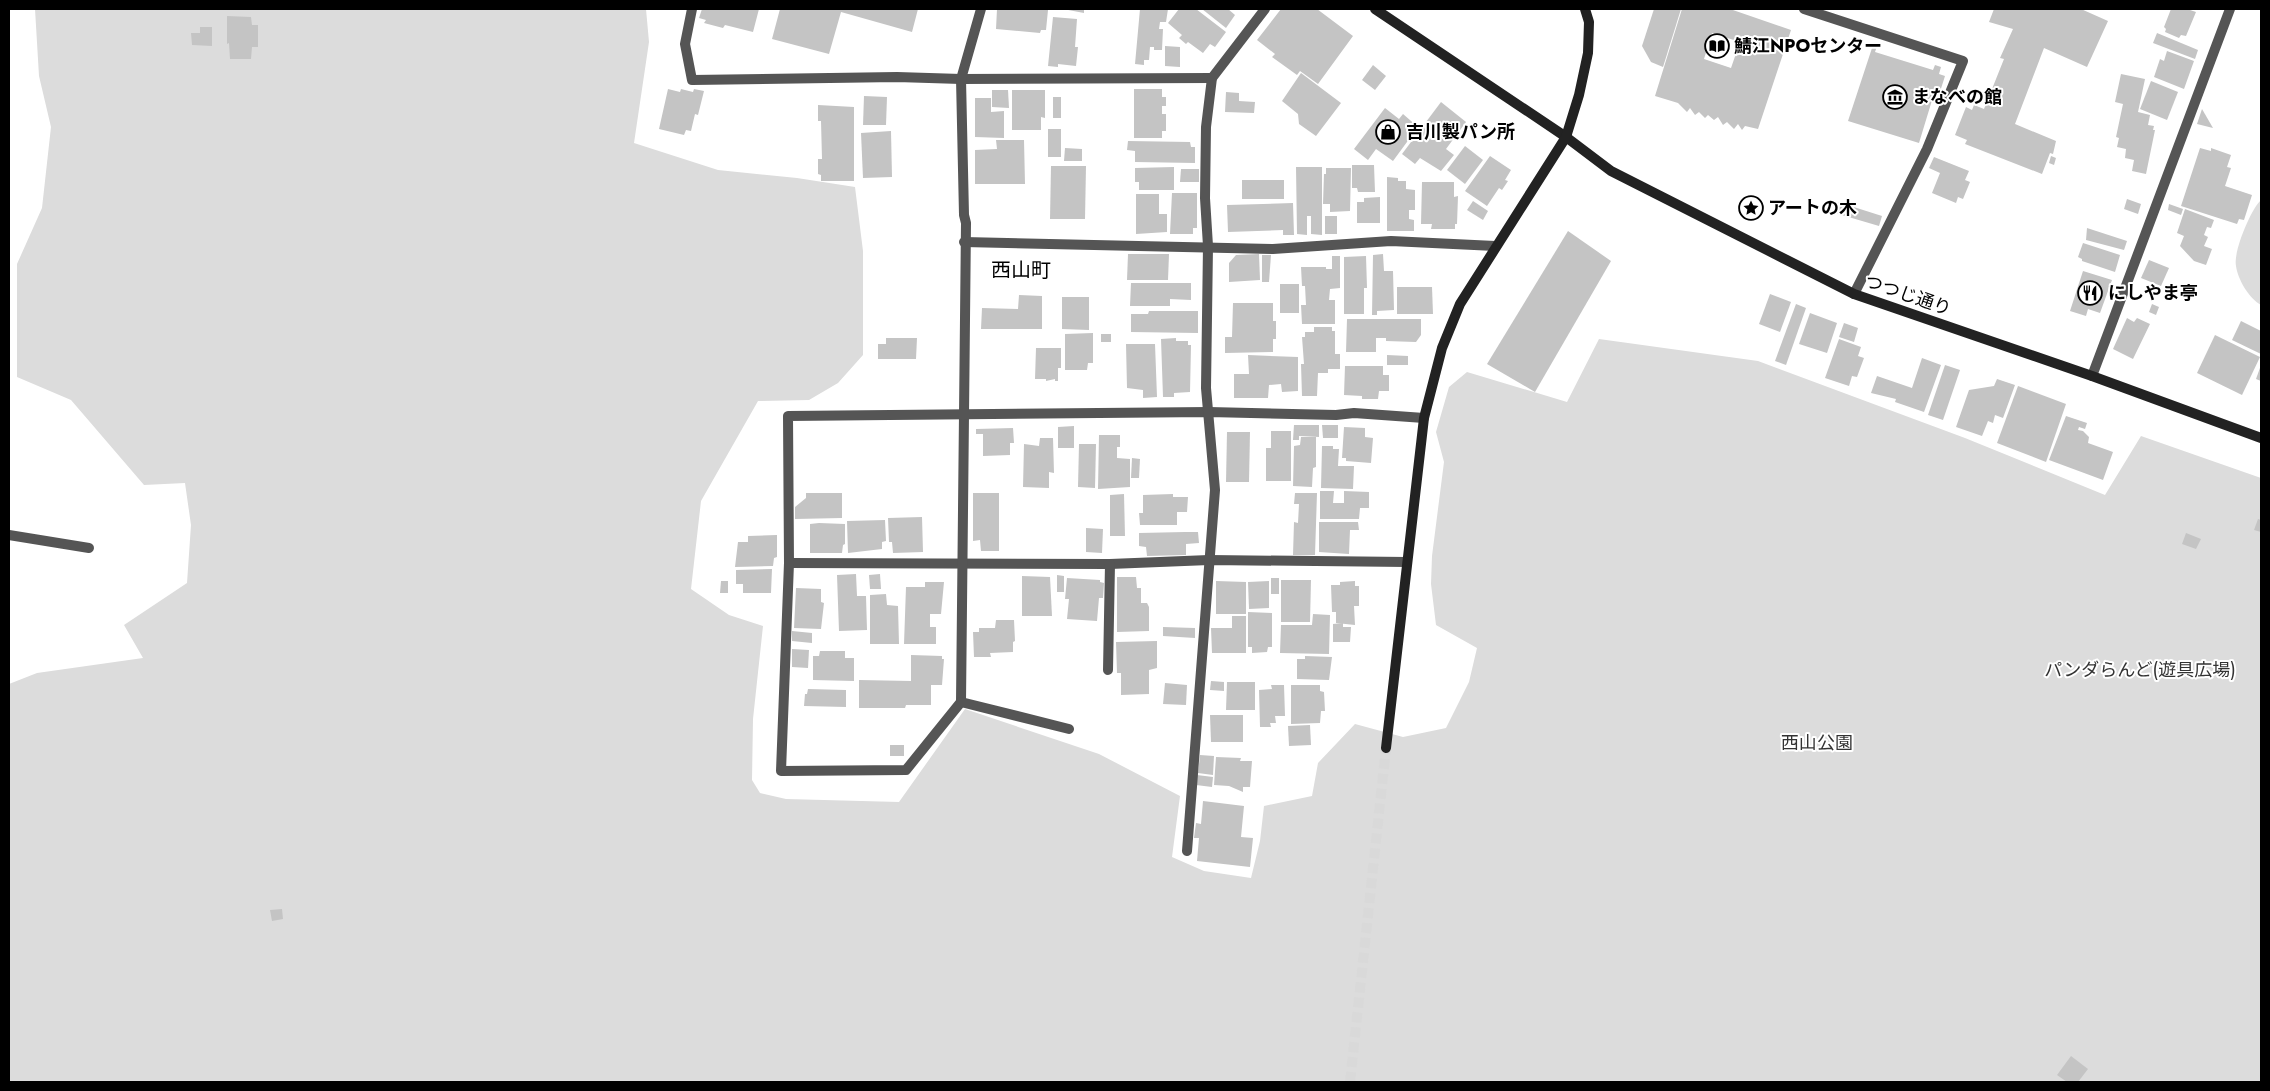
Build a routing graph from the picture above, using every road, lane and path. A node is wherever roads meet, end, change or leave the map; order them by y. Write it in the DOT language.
graph roads {
  1 [pos="692,9"];
  2 [pos="981,9"];
  3 [pos="1265,9"];
  4 [pos="1376,9"];
  5 [pos="1585,9"];
  6 [pos="1804,9"];
  7 [pos="2230,9"];
  8 [pos="1212,78"];
  9 [pos="961,79"];
  10 [pos="1566,137"];
  11 [pos="964,242"];
  12 [pos="1208,246"];
  13 [pos="1495,246"];
  14 [pos="1854,294"];
  15 [pos="2092,376"];
  16 [pos="1209,412"];
  17 [pos="963,416"];
  18 [pos="1424,418"];
  19 [pos="2261,438"];
  20 [pos="9,535"];
  21 [pos="89,548"];
  22 [pos="1209,560"];
  23 [pos="1408,562"];
  24 [pos="789,563"];
  25 [pos="963,564"];
  26 [pos="1110,564"];
  27 [pos="1108,670"];
  28 [pos="961,702"];
  29 [pos="1069,729"];
  30 [pos="1386,748"];
  31 [pos="1187,850"];
  1 -- 9 [label="street"];
  2 -- 9 [label="street"];
  3 -- 8 [label="street"];
  4 -- 10 [label="street, つつじ通り"];
  5 -- 10 [label="street"];
  6 -- 14 [label="street"];
  7 -- 15 [label="street"];
  8 -- 9 [label="street"];
  8 -- 12 [label="street"];
  9 -- 11 [label="street"];
  10 -- 13 [label="street"];
  10 -- 14 [label="street, つつじ通り"];
  11 -- 12 [label="street"];
  11 -- 17 [label="street"];
  12 -- 13 [label="street"];
  12 -- 16 [label="street"];
  13 -- 18 [label="street"];
  14 -- 15 [label="street, つつじ通り"];
  15 -- 19 [label="street, つつじ通り"];
  16 -- 17 [label="street"];
  16 -- 18 [label="street"];
  16 -- 22 [label="street"];
  17 -- 24 [label="street"];
  17 -- 25 [label="street"];
  18 -- 23 [label="street"];
  20 -- 21 [label="street"];
  22 -- 23 [label="street"];
  22 -- 26 [label="street"];
  22 -- 31 [label="street"];
  23 -- 30 [label="street"];
  24 -- 25 [label="street"];
  24 -- 28 [label="street"];
  25 -- 26 [label="street"];
  25 -- 28 [label="street"];
  26 -- 27 [label="street"];
  28 -- 29 [label="street"];
}
